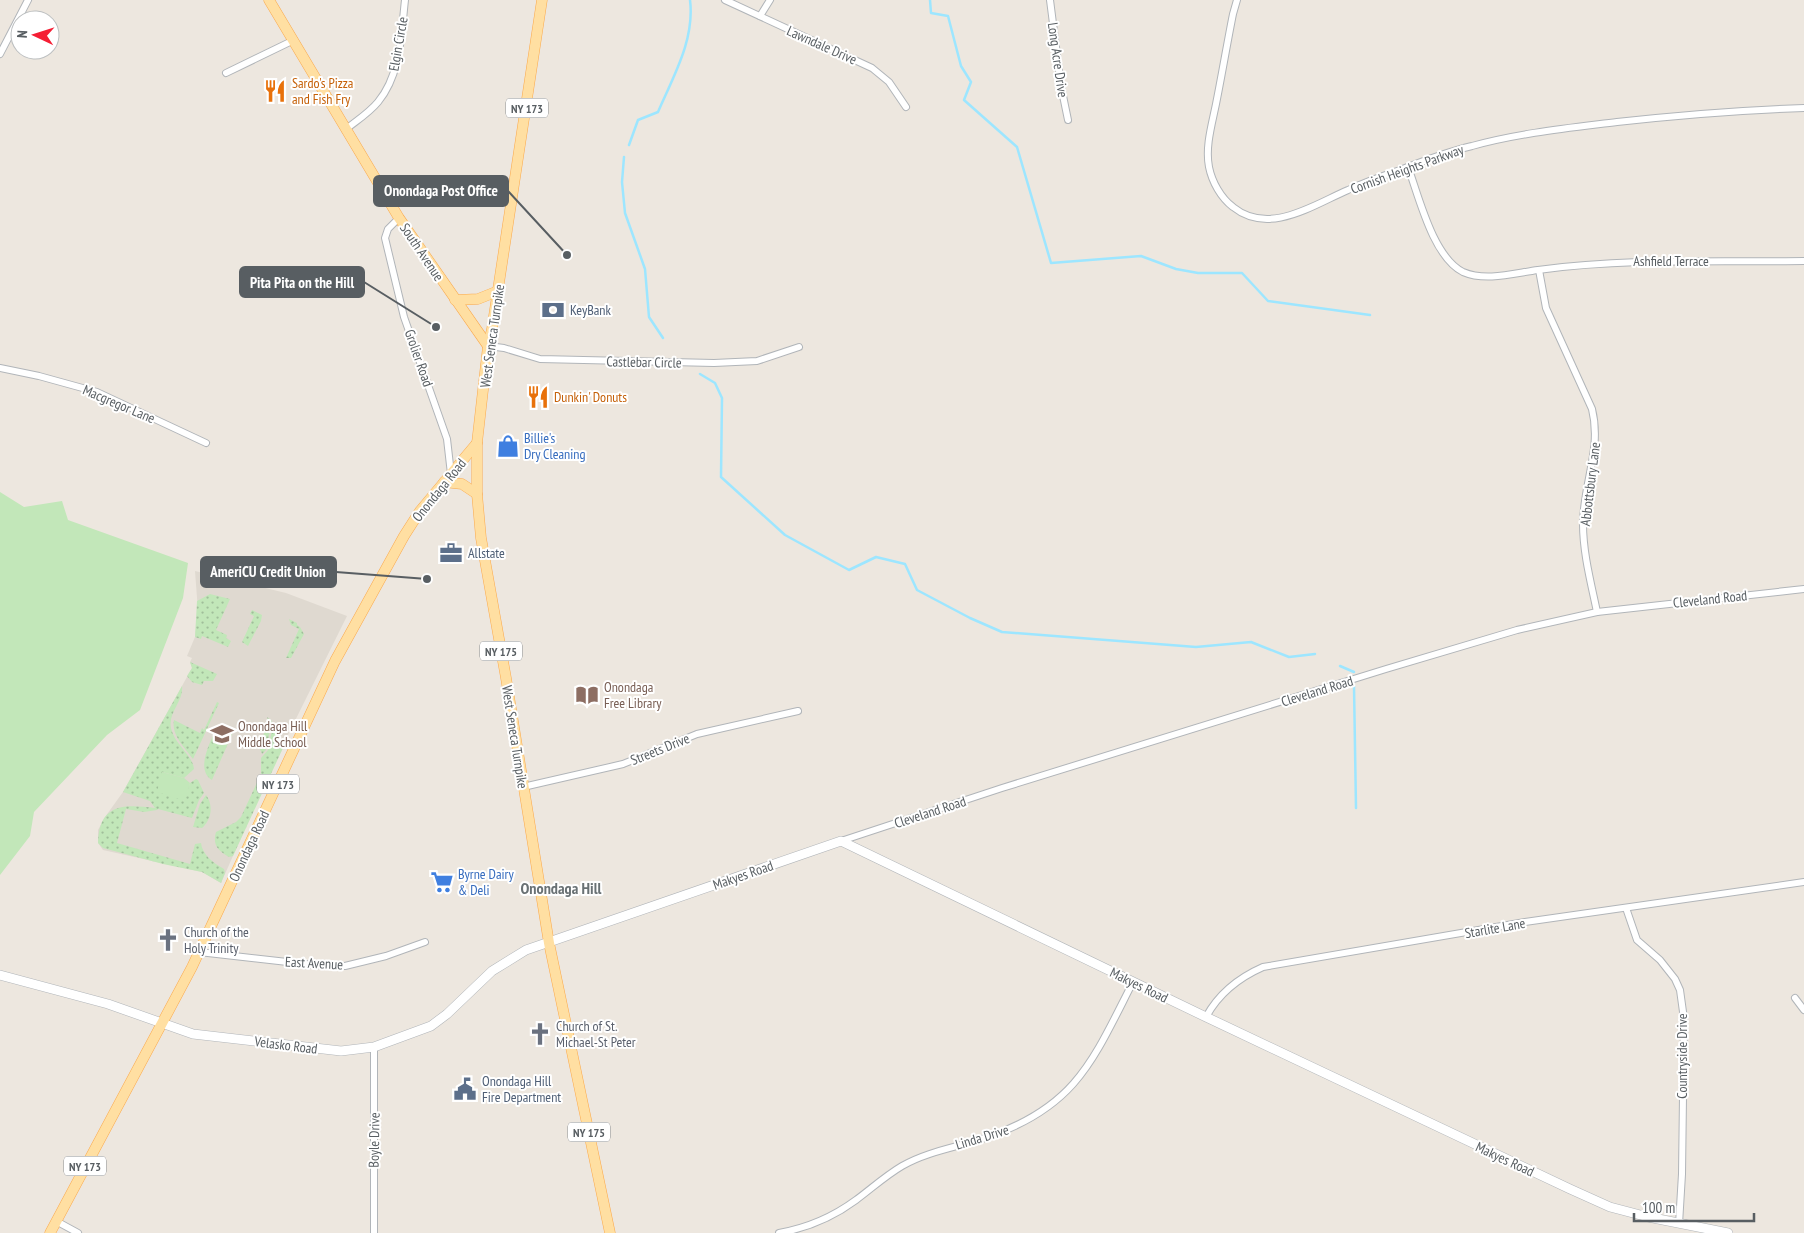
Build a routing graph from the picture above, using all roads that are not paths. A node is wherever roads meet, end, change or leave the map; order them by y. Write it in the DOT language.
graph roads {
  1 [pos="28,0"];
  2 [pos="269,0"];
  3 [pos="405,0"];
  4 [pos="542,0"];
  5 [pos="725,0"];
  6 [pos="770,0"];
  7 [pos="1050,0"];
  8 [pos="1237,0"];
  9 [pos="760,16"];
  10 [pos="294,40"];
  11 [pos="0,54"];
  12 [pos="226,73"];
  13 [pos="906,107"];
  14 [pos="1804,108"];
  15 [pos="1068,120"];
  16 [pos="346,130"];
  17 [pos="1408,167"];
  18 [pos="399,218"];
  19 [pos="1804,261"];
  20 [pos="1539,270"];
  21 [pos="498,291"];
  22 [pos="455,300"];
  23 [pos="488,346"];
  24 [pos="799,347"];
  25 [pos="0,368"];
  26 [pos="206,443"];
  27 [pos="477,443"];
  28 [pos="447,478"];
  29 [pos="478,494"];
  30 [pos="1804,589"];
  31 [pos="1596,612"];
  32 [pos="798,711"];
  33 [pos="523,787"];
  34 [pos="841,841"];
  35 [pos="1804,882"];
  36 [pos="1626,908"];
  37 [pos="425,942"];
  38 [pos="549,943"];
  39 [pos="199,952"];
  40 [pos="0,975"];
  41 [pos="1133,982"];
  42 [pos="1795,998"];
  43 [pos="1804,1010"];
  44 [pos="1206,1017"];
  45 [pos="162,1022"];
  46 [pos="374,1047"];
  47 [pos="56,1221"];
  48 [pos="1679,1224"];
  49 [pos="50,1233"];
  50 [pos="78,1233"];
  51 [pos="374,1233"];
  52 [pos="610,1233"];
  53 [pos="779,1233"];
  54 [pos="1728,1233"];
  1 -- 11 [label="street"];
  2 -- 10 [label="main road, South Avenue"];
  3 -- 16 [label="street, Elgin Circle"];
  4 -- 21 [label="main road, West Seneca Turnpike / NY 173"];
  5 -- 9 [label="street, Lawndale Drive"];
  6 -- 9 [label="street"];
  7 -- 15 [label="street, Long Acre Drive"];
  8 -- 17 [label="street, Cornish Heights Parkway"];
  9 -- 13 [label="street, Lawndale Drive"];
  10 -- 12 [label="street"];
  10 -- 16 [label="main road, South Avenue"];
  14 -- 17 [label="street, Cornish Heights Parkway"];
  16 -- 18 [label="main road, South Avenue"];
  17 -- 20 [label="street, Ashfield Terrace"];
  18 -- 22 [label="main road, South Avenue"];
  18 -- 28 [label="street, Grolier Road"];
  19 -- 20 [label="street, Ashfield Terrace"];
  20 -- 31 [label="street, Abbottsbury Lane"];
  21 -- 22 [label="main road"];
  21 -- 23 [label="main road, West Seneca Turnpike / NY 173"];
  22 -- 23 [label="main road, South Avenue"];
  23 -- 24 [label="street, Castlebar Circle"];
  23 -- 27 [label="main road, West Seneca Turnpike / NY 173"];
  25 -- 26 [label="street, Macgregor Lane"];
  27 -- 28 [label="main road, Onondaga Road / NY 173"];
  27 -- 29 [label="main road, West Seneca Turnpike / NY 175"];
  28 -- 29 [label="main road"];
  28 -- 39 [label="main road, Onondaga Road / NY 173"];
  29 -- 33 [label="main road, West Seneca Turnpike / NY 175"];
  30 -- 31 [label="street, Cleveland Road"];
  31 -- 34 [label="street, Cleveland Road"];
  32 -- 33 [label="street, Streets Drive"];
  33 -- 38 [label="main road, West Seneca Turnpike / NY 175"];
  34 -- 38 [label="street, Makyes Road"];
  34 -- 41 [label="street, Makyes Road"];
  35 -- 36 [label="street, Starlite Lane"];
  36 -- 44 [label="street, Starlite Lane"];
  36 -- 48 [label="street, Countryside Drive"];
  37 -- 39 [label="street, East Avenue"];
  38 -- 46 [label="street, Velasko Road"];
  38 -- 52 [label="main road, West Seneca Turnpike / NY 175"];
  39 -- 45 [label="main road, Onondaga Road / NY 173"];
  40 -- 45 [label="street, Velasko Road"];
  41 -- 44 [label="street, Makyes Road"];
  41 -- 53 [label="street, Linda Drive"];
  42 -- 43 [label="street"];
  44 -- 48 [label="street, Makyes Road"];
  45 -- 46 [label="street, Velasko Road"];
  45 -- 47 [label="main road, Onondaga Road / NY 173"];
  46 -- 51 [label="street, Boyle Drive"];
  47 -- 49 [label="main road, Onondaga Road / NY 173"];
  47 -- 50 [label="street"];
  48 -- 54 [label="street, Makyes Road"];
}
